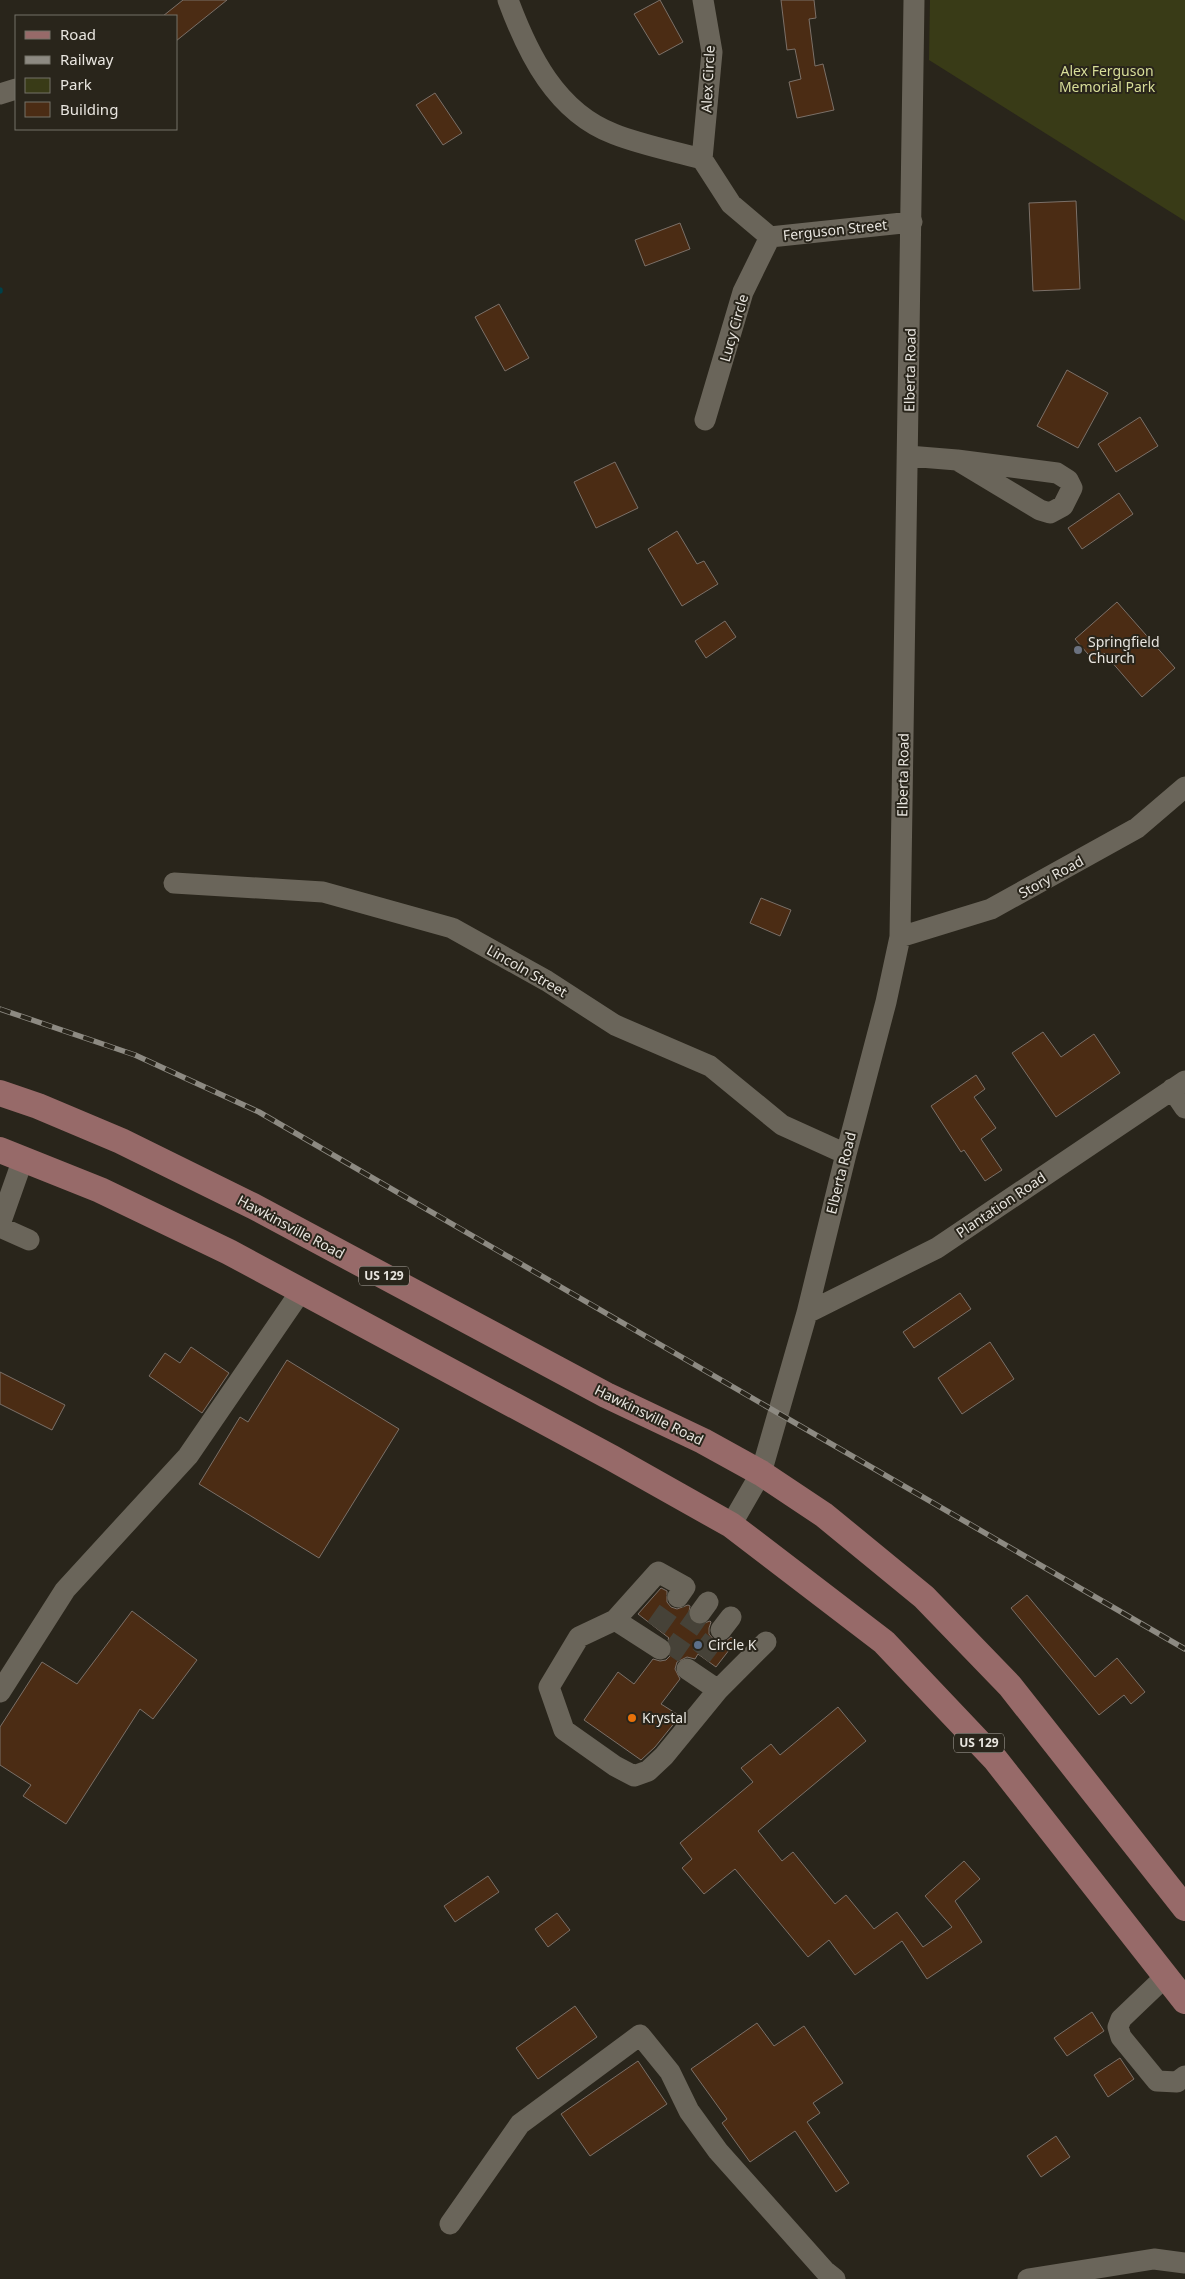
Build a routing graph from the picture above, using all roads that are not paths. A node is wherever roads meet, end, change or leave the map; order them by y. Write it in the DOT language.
graph roads {
  1 [pos="508,0"];
  2 [pos="703,0"];
  3 [pos="914,0"];
  4 [pos="15,89"];
  5 [pos="0,94"];
  6 [pos="702,159"];
  7 [pos="912,222"];
  8 [pos="770,237"];
  9 [pos="705,420"];
  10 [pos="908,456"];
  11 [pos="957,460"];
  12 [pos="1185,787"];
  13 [pos="174,883"];
  14 [pos="900,937"];
  15 [pos="1178,1085"];
  16 [pos="0,1093"];
  17 [pos="1185,1108"];
  18 [pos="846,1154"];
  19 [pos="11,1155"];
  20 [pos="0,1226"];
  21 [pos="29,1240"];
  22 [pos="301,1291"];
  23 [pos="807,1313"];
  24 [pos="760,1473"];
  25 [pos="732,1525"];
  26 [pos="678,1597"];
  27 [pos="615,1620"];
  28 [pos="654,1639"];
  29 [pos="766,1642"];
  30 [pos="693,1665"];
  31 [pos="718,1690"];
  32 [pos="0,1692"];
  33 [pos="1185,1908"];
  34 [pos="1166,1976"];
  35 [pos="1185,2001"];
  36 [pos="1185,2076"];
  37 [pos="450,2224"];
  38 [pos="1185,2263"];
  39 [pos="835,2279"];
  40 [pos="1028,2279"];
  1 -- 6 [label="street"];
  2 -- 6 [label="street, Alex Circle"];
  3 -- 7 [label="street, Elberta Road"];
  4 -- 5 [label="street"];
  6 -- 8 [label="street, Ferguson Street"];
  7 -- 8 [label="street, Ferguson Street"];
  7 -- 10 [label="street, Elberta Road"];
  8 -- 9 [label="street, Lucy Circle"];
  10 -- 11 [label="street"];
  10 -- 14 [label="street, Elberta Road"];
  12 -- 14 [label="street, Story Road"];
  13 -- 18 [label="street, Lincoln Street"];
  14 -- 18 [label="street, Elberta Road"];
  15 -- 17 [label="street"];
  15 -- 23 [label="street, Plantation Road"];
  16 -- 24 [label="main road, Hawkinsville Road / US 129"];
  18 -- 23 [label="street, Elberta Road"];
  19 -- 20 [label="street"];
  19 -- 22 [label="main road, US 129"];
  20 -- 21 [label="street"];
  22 -- 25 [label="main road, US 129"];
  22 -- 32 [label="street"];
  23 -- 24 [label="street, Elberta Road"];
  24 -- 25 [label="street, Elberta Road"];
  24 -- 33 [label="main road, US 129"];
  25 -- 34 [label="main road, US 129"];
  26 -- 27 [label="street"];
  27 -- 28 [label="street"];
  27 -- 31 [label="street"];
  29 -- 31 [label="street"];
  30 -- 31 [label="street"];
  34 -- 35 [label="main road, US 129"];
  34 -- 36 [label="street"];
  37 -- 39 [label="street"];
  38 -- 40 [label="street"];
}
